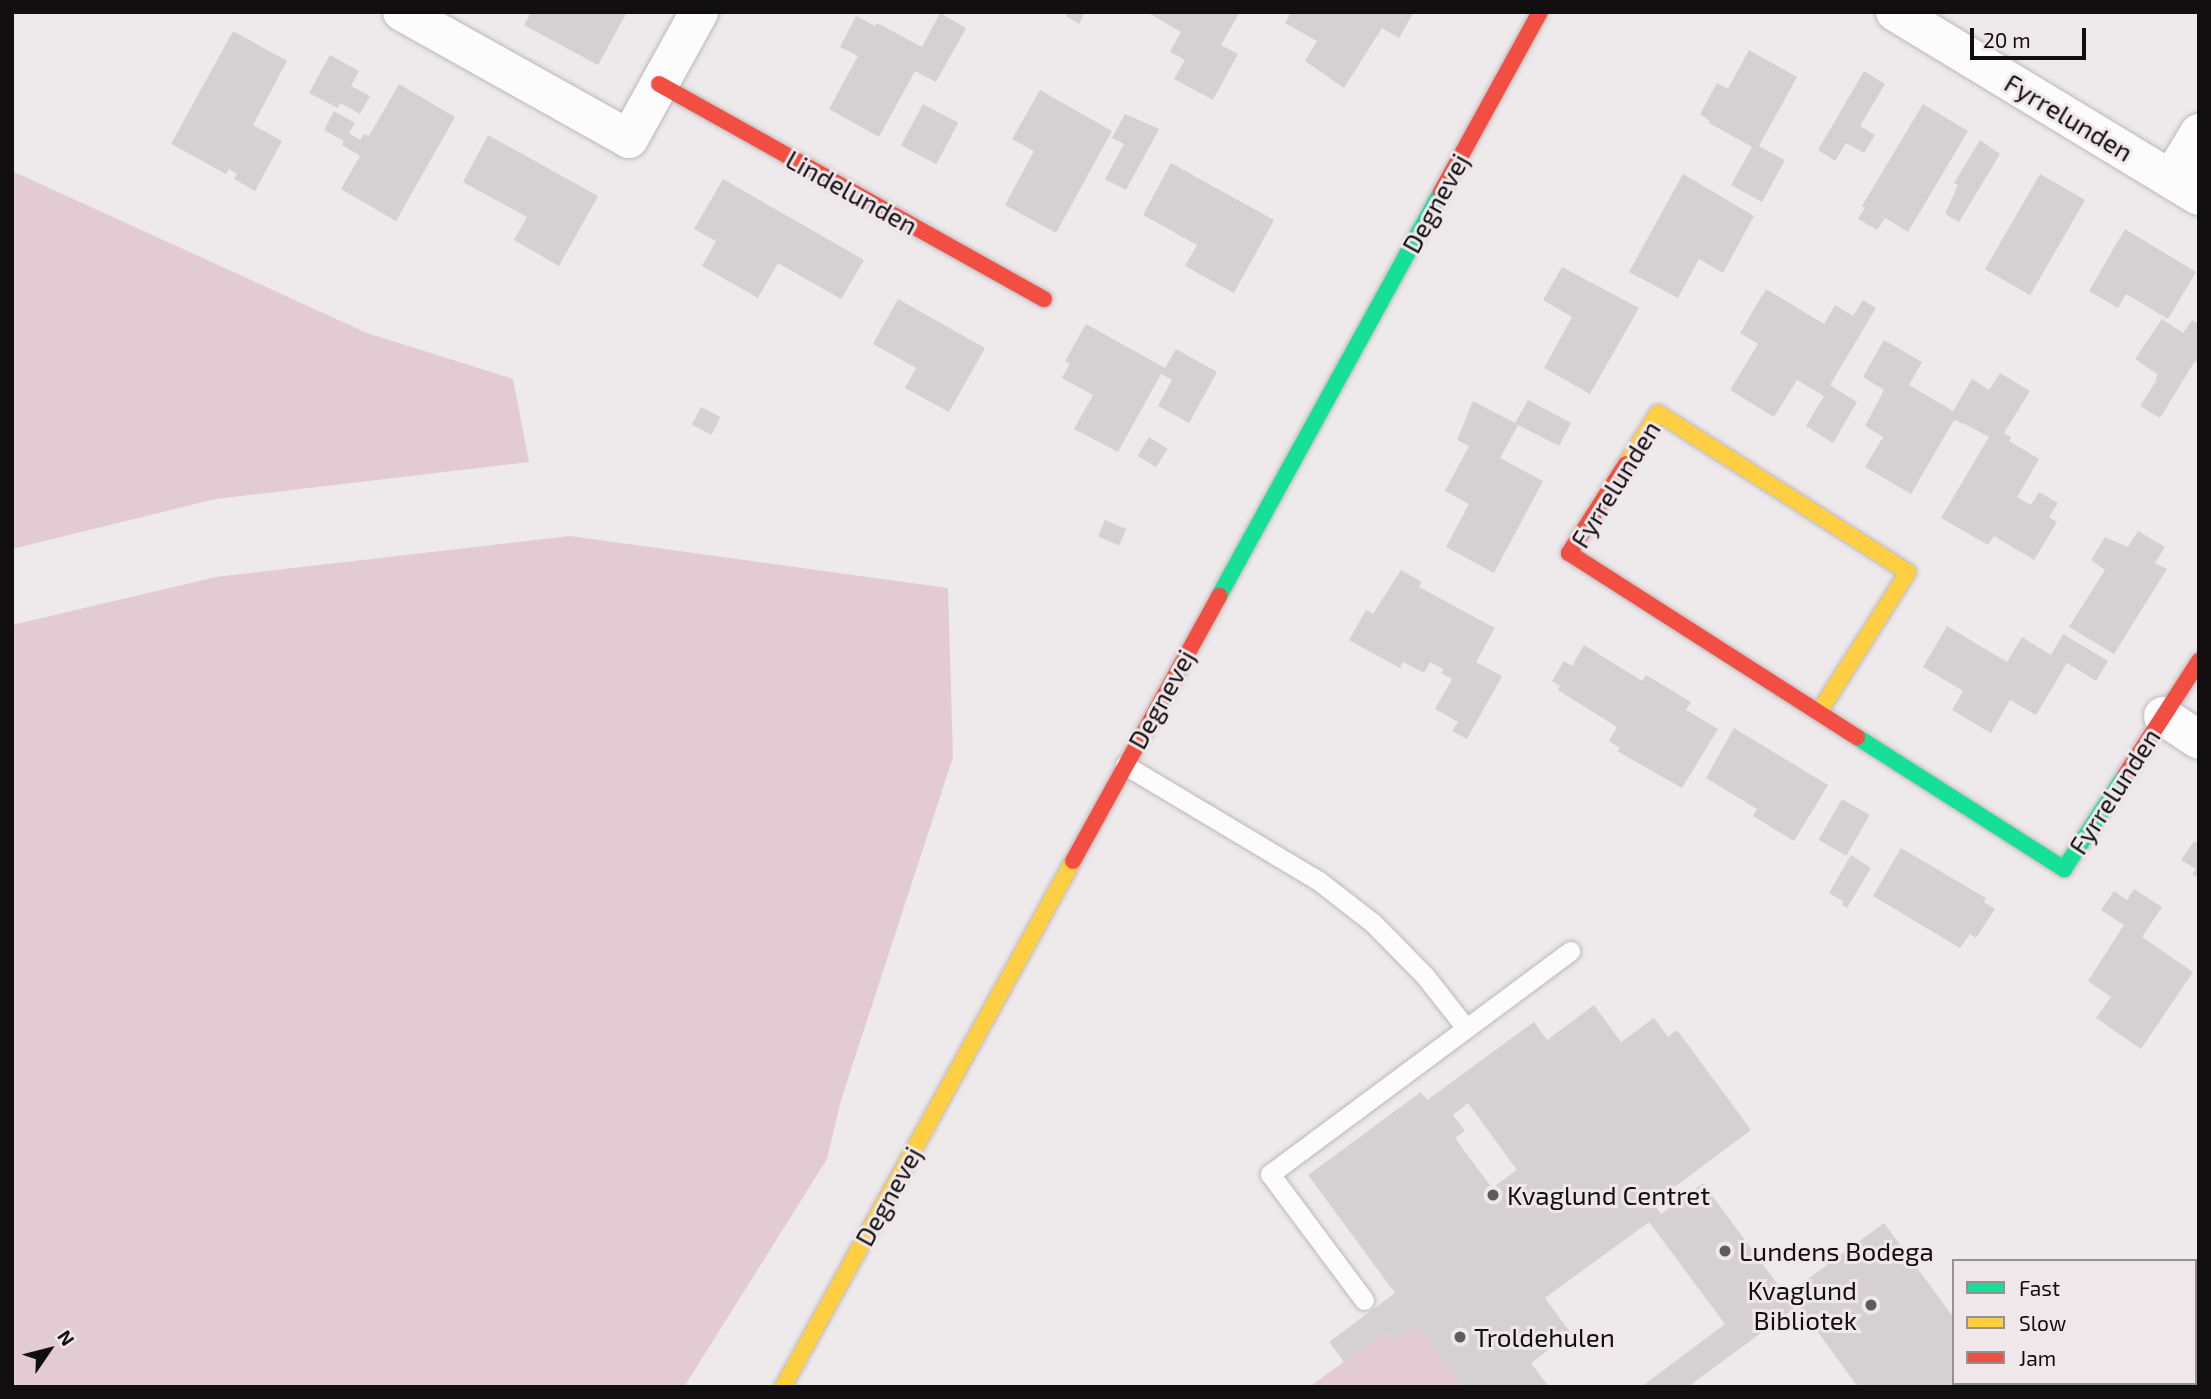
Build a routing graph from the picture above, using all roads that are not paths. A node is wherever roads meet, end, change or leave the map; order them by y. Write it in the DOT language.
graph roads {
  1 [pos="402,12"];
  2 [pos="699,12"];
  3 [pos="1540,12"];
  4 [pos="1895,12"];
  5 [pos="659,84"];
  6 [pos="2199,133"];
  7 [pos="2185,187"];
  8 [pos="1044,299"];
  9 [pos="2199,661"];
  10 [pos="1819,712"];
  11 [pos="2163,716"];
  12 [pos="2199,740"];
  13 [pos="1125,765"];
  14 [pos="1570,951"];
  15 [pos="1466,1028"];
  16 [pos="1364,1300"];
  17 [pos="783,1387"];
  1 -- 5 [label="street"];
  2 -- 5 [label="street"];
  3 -- 13 [label="street, Degnevej"];
  4 -- 7 [label="street, Fyrrelunden"];
  5 -- 8 [label="street, Lindelunden"];
  6 -- 7 [label="street, Fyrrelunden"];
  9 -- 11 [label="street, Fyrrelunden"];
  10 -- 10 [label="street, Fyrrelunden"];
  10 -- 11 [label="street, Fyrrelunden"];
  11 -- 12 [label="street, Fyrrelunden"];
  13 -- 15 [label="lane"];
  13 -- 17 [label="street, Degnevej"];
  14 -- 15 [label="lane"];
  15 -- 16 [label="lane"];
}
